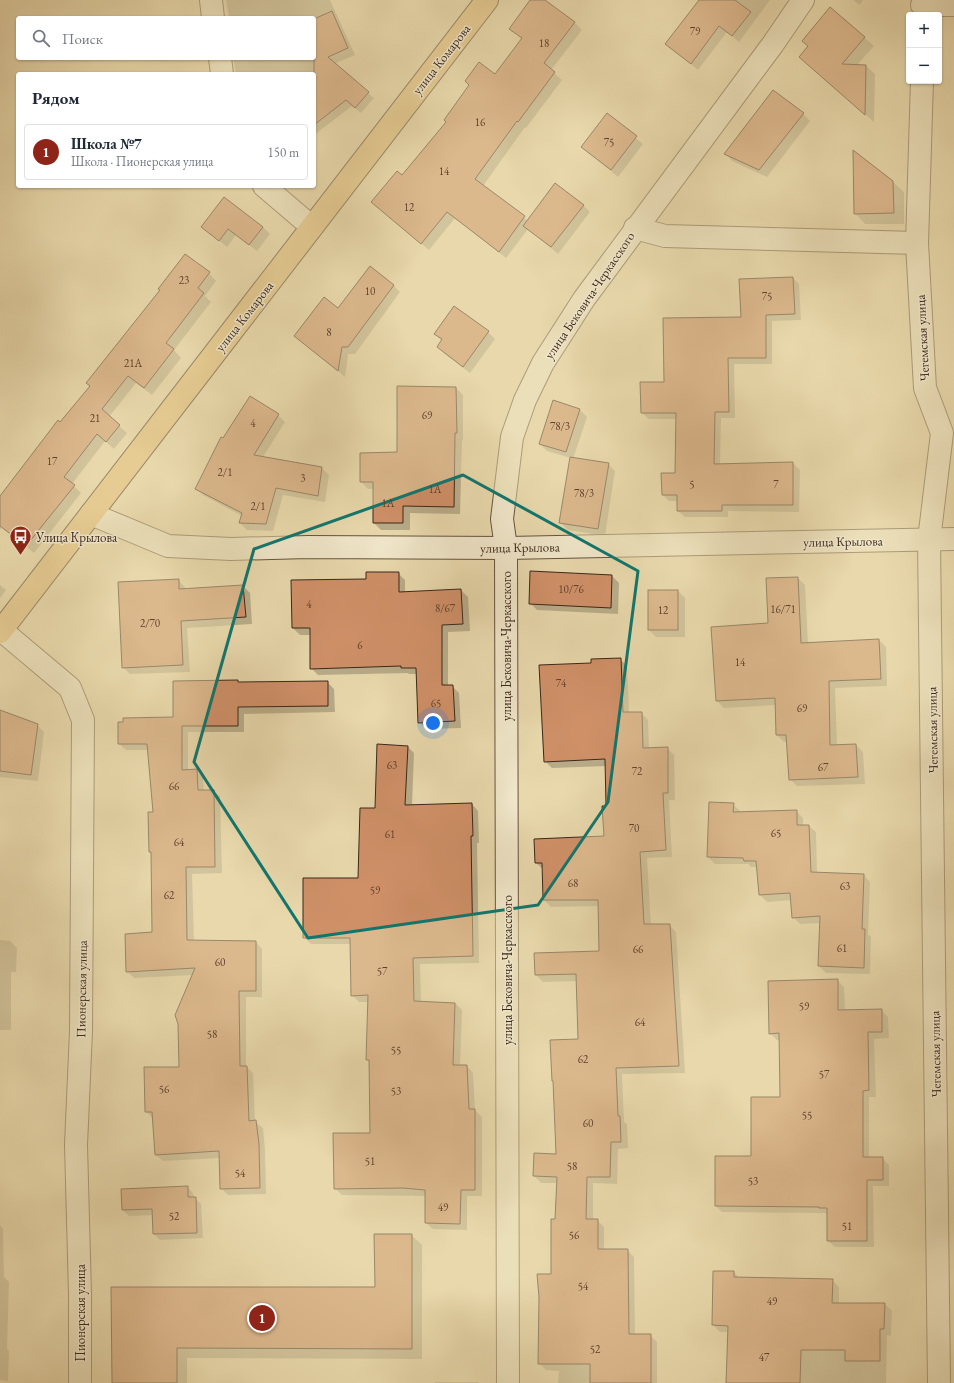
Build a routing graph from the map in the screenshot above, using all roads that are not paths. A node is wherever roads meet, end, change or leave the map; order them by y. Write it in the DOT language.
graph roads {
  1 [pos="211,0"];
  2 [pos="486,0"];
  3 [pos="803,0"];
  4 [pos="954,5"];
  5 [pos="922,7"];
  6 [pos="213,16"];
  7 [pos="220,60"];
  8 [pos="222,72"];
  9 [pos="922,84"];
  10 [pos="266,188"];
  11 [pos="312,227"];
  12 [pos="635,228"];
  13 [pos="917,243"];
  14 [pos="948,432"];
  15 [pos="92,514"];
  16 [pos="954,539"];
  17 [pos="929,540"];
  18 [pos="506,548"];
  19 [pos="1,631"];
  20 [pos="80,1383"];
  21 [pos="508,1383"];
  22 [pos="939,1383"];
  1 -- 6 [label="street"];
  2 -- 11 [label="main road, улица Комарова"];
  3 -- 12 [label="street, улица Бековича-Черкасского"];
  4 -- 5 [label="street"];
  7 -- 8 [label="street"];
  9 -- 13 [label="street, Чегемская улица"];
  10 -- 11 [label="street"];
  11 -- 15 [label="main road, улица Комарова"];
  12 -- 13 [label="street"];
  12 -- 18 [label="street, улица Бековича-Черкасского"];
  13 -- 14 [label="street, Чегемская улица"];
  14 -- 17 [label="street, Чегемская улица"];
  15 -- 18 [label="street, улица Крылова"];
  15 -- 19 [label="main road, улица Комарова"];
  16 -- 17 [label="street, улица Крылова"];
  17 -- 18 [label="street, улица Крылова"];
  17 -- 22 [label="street, Чегемская улица"];
  18 -- 21 [label="street, улица Бековича-Черкасского"];
  19 -- 20 [label="street, Пионерская улица"];
}
